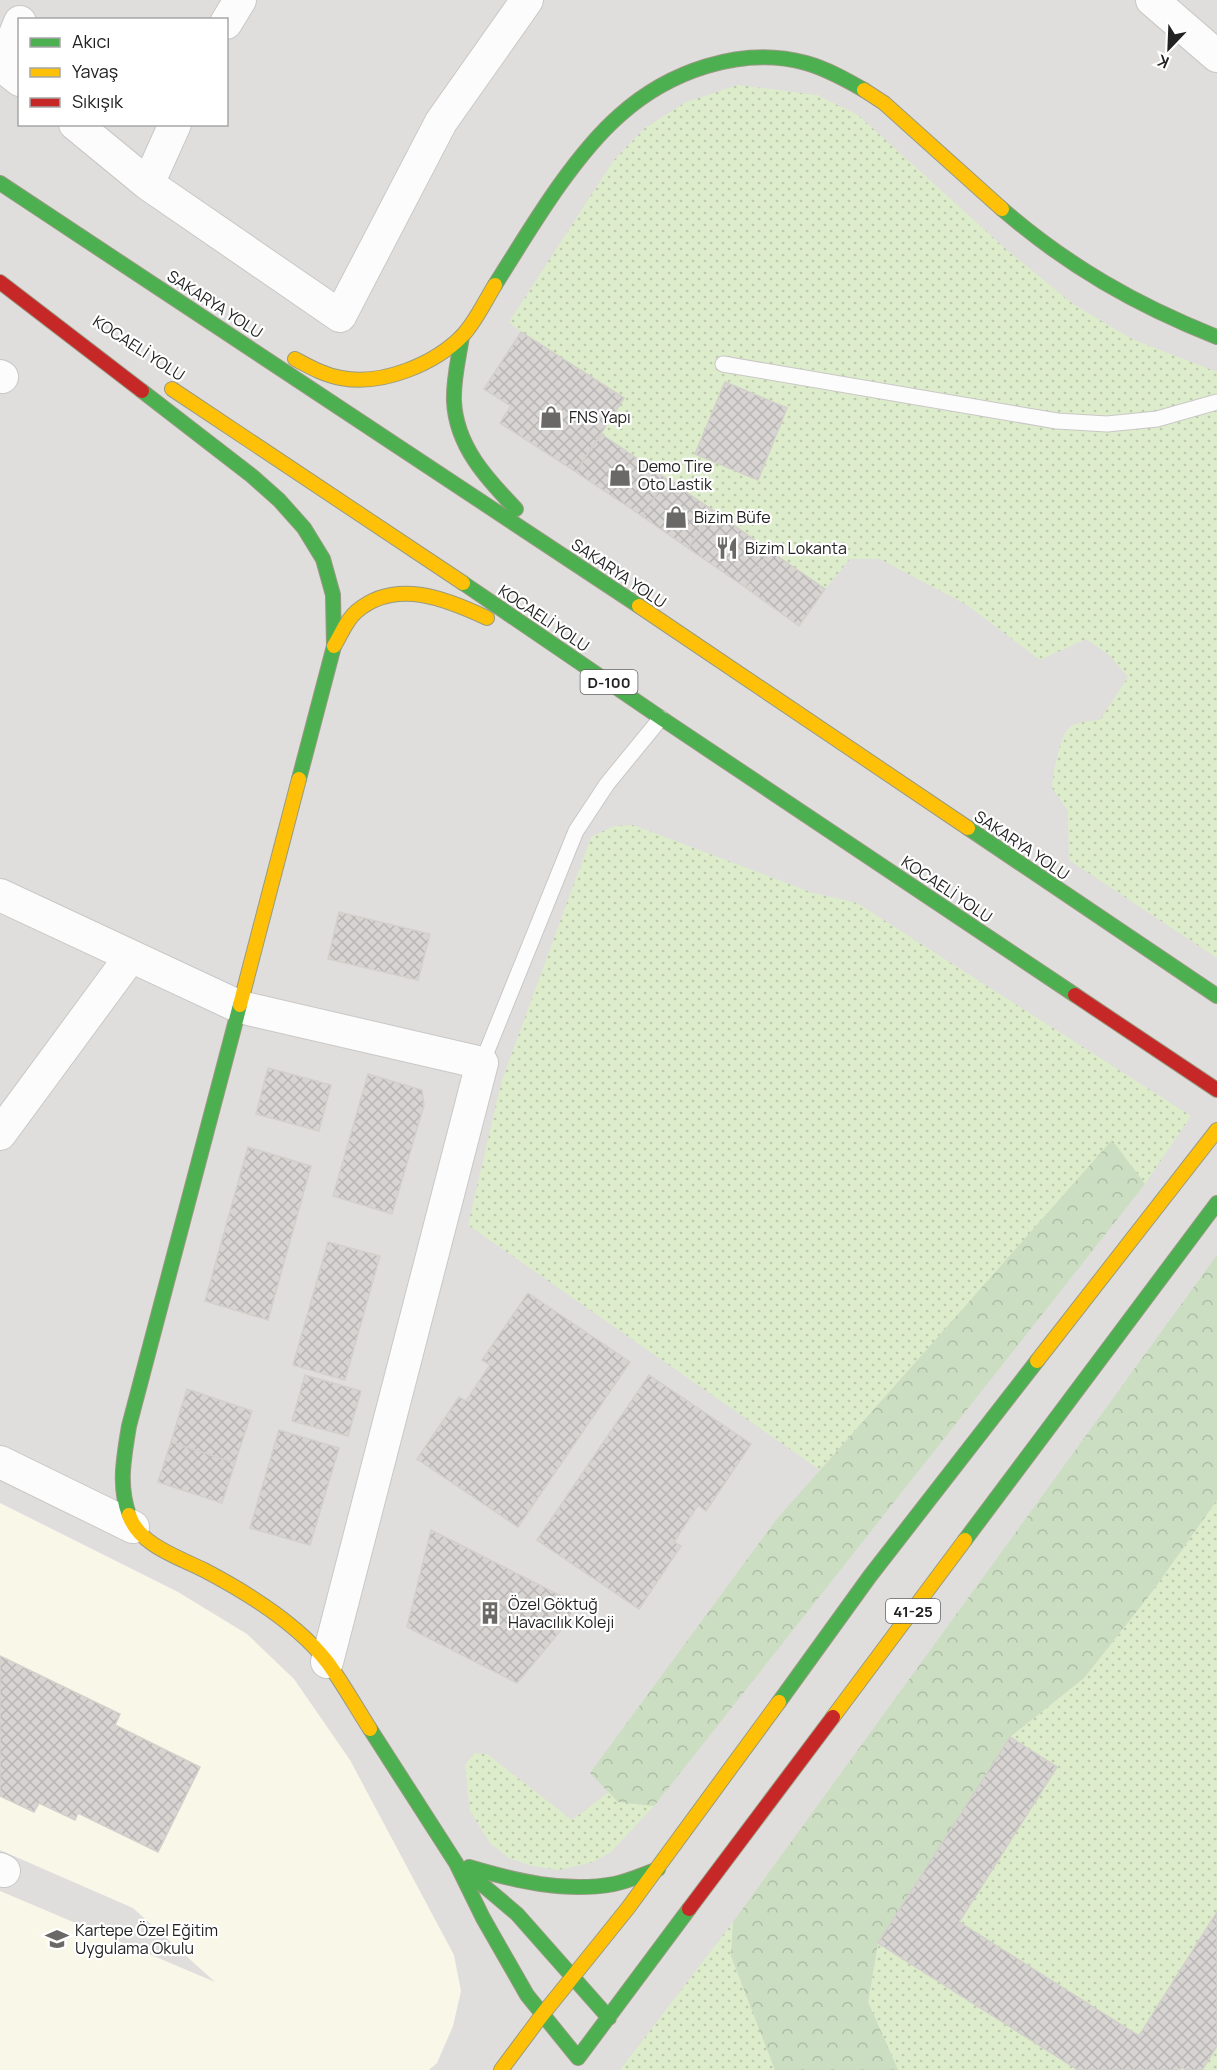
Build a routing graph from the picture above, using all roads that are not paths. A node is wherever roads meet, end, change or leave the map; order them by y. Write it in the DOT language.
graph roads {
  1 [pos="28,0"];
  2 [pos="240,0"];
  3 [pos="527,0"];
  4 [pos="1152,0"];
  5 [pos="21,18"];
  6 [pos="228,20"];
  7 [pos="18,26"];
  8 [pos="1217,56"];
  9 [pos="18,78"];
  10 [pos="77,126"];
  11 [pos="174,126"];
  12 [pos="0,183"];
  13 [pos="148,184"];
  14 [pos="0,275"];
  15 [pos="0,282"];
  16 [pos="199,313"];
  17 [pos="462,336"];
  18 [pos="1217,337"];
  19 [pos="98,340"];
  20 [pos="723,364"];
  21 [pos="157,379"];
  22 [pos="1217,402"];
  23 [pos="558,552"];
  24 [pos="334,646"];
  25 [pos="597,674"];
  26 [pos="661,718"];
  27 [pos="0,895"];
  28 [pos="131,956"];
  29 [pos="1217,996"];
  30 [pos="240,1007"];
  31 [pos="482,1063"];
  32 [pos="1217,1090"];
  33 [pos="1217,1131"];
  34 [pos="0,1134"];
  35 [pos="1217,1203"];
  36 [pos="0,1462"];
  37 [pos="133,1527"];
  38 [pos="327,1662"];
  39 [pos="456,1863"];
  40 [pos="658,1869"];
  41 [pos="574,1977"];
  42 [pos="542,2015"];
  43 [pos="609,2018"];
  44 [pos="578,2058"];
  45 [pos="501,2070"];
  46 [pos="569,2070"];
  1 -- 5 [label="street"];
  2 -- 6 [label="street"];
  3 -- 13 [label="street"];
  4 -- 8 [label="street"];
  7 -- 9 [label="street"];
  10 -- 13 [label="street"];
  11 -- 13 [label="street"];
  12 -- 16 [label="main road, SAKARYA YOLU"];
  14 -- 19 [label="main road, KOCAELİ YOLU"];
  15 -- 24 [label="main road"];
  16 -- 17 [label="main road"];
  16 -- 23 [label="main road, SAKARYA YOLU"];
  17 -- 18 [label="main road"];
  17 -- 23 [label="main road"];
  20 -- 22 [label="lane"];
  21 -- 25 [label="main road, KOCAELİ YOLU / D-100"];
  23 -- 29 [label="main road, SAKARYA YOLU"];
  24 -- 25 [label="main road"];
  24 -- 30 [label="main road"];
  25 -- 26 [label="main road, KOCAELİ YOLU / D-100"];
  26 -- 31 [label="lane"];
  26 -- 32 [label="main road, KOCAELİ YOLU / D-100"];
  27 -- 28 [label="street"];
  28 -- 30 [label="street"];
  28 -- 34 [label="street"];
  30 -- 31 [label="street"];
  30 -- 37 [label="main road"];
  31 -- 38 [label="street"];
  33 -- 40 [label="main road"];
  35 -- 43 [label="main road, 41-25"];
  36 -- 37 [label="street"];
  37 -- 38 [label="main road"];
  38 -- 39 [label="main road"];
  39 -- 40 [label="main road"];
  39 -- 41 [label="main road"];
  39 -- 42 [label="main road"];
  40 -- 41 [label="main road"];
  41 -- 42 [label="main road"];
  41 -- 43 [label="main road"];
  42 -- 44 [label="main road"];
  42 -- 45 [label="main road"];
  43 -- 44 [label="main road, 41-25"];
  44 -- 46 [label="main road, 41-25"];
}
